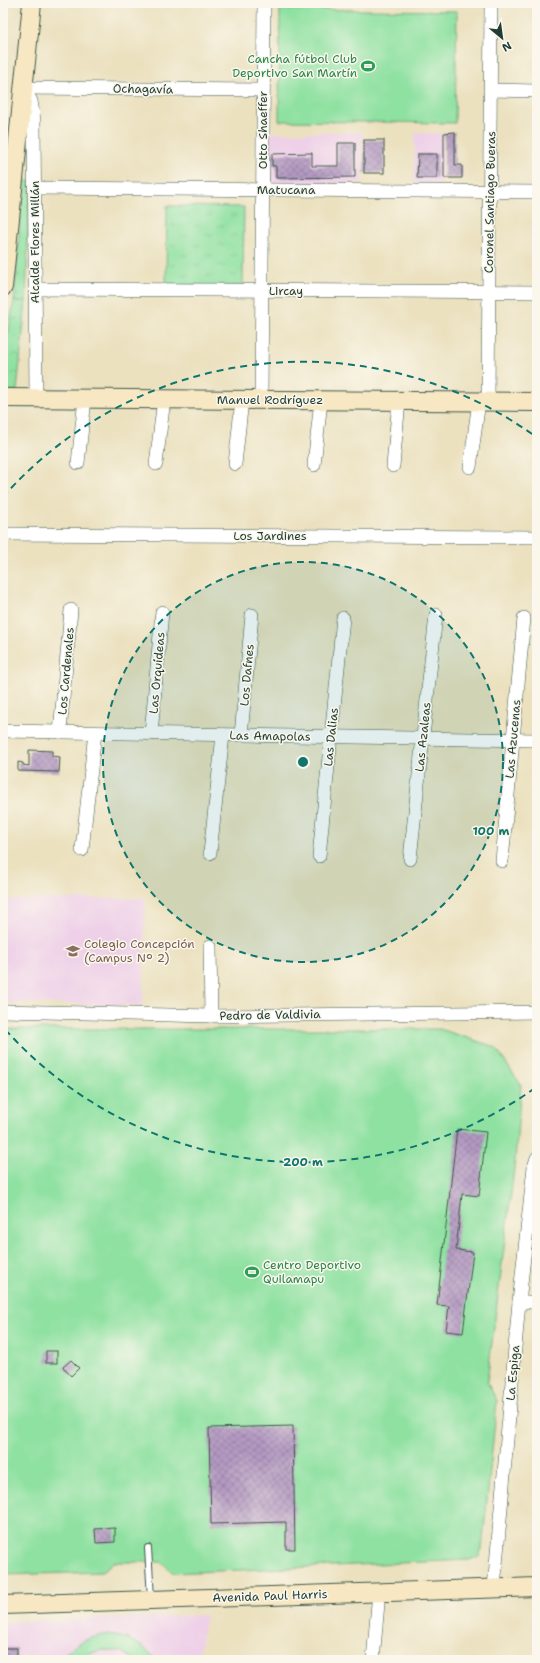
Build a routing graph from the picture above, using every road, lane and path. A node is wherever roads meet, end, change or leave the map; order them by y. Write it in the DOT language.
graph roads {
  1 [pos="32,3"];
  2 [pos="264,3"];
  3 [pos="491,3"];
  4 [pos="23,88"];
  5 [pos="264,90"];
  6 [pos="491,90"];
  7 [pos="537,91"];
  8 [pos="34,188"];
  9 [pos="263,190"];
  10 [pos="490,191"];
  11 [pos="537,192"];
  12 [pos="3,287"];
  13 [pos="35,288"];
  14 [pos="262,290"];
  15 [pos="489,292"];
  16 [pos="537,292"];
  17 [pos="3,398"];
  18 [pos="36,398"];
  19 [pos="85,399"];
  20 [pos="164,399"];
  21 [pos="242,400"];
  22 [pos="261,400"];
  23 [pos="321,400"];
  24 [pos="399,401"];
  25 [pos="484,401"];
  26 [pos="537,402"];
  27 [pos="78,463"];
  28 [pos="156,464"];
  29 [pos="235,464"];
  30 [pos="314,465"];
  31 [pos="393,466"];
  32 [pos="470,467"];
  33 [pos="3,534"];
  34 [pos="537,537"];
  35 [pos="71,610"];
  36 [pos="162,612"];
  37 [pos="252,615"];
  38 [pos="436,615"];
  39 [pos="343,618"];
  40 [pos="524,618"];
  41 [pos="3,731"];
  42 [pos="60,732"];
  43 [pos="95,733"];
  44 [pos="152,734"];
  45 [pos="223,735"];
  46 [pos="241,735"];
  47 [pos="331,737"];
  48 [pos="423,738"];
  49 [pos="513,740"];
  50 [pos="537,740"];
  51 [pos="82,850"];
  52 [pos="210,853"];
  53 [pos="319,856"];
  54 [pos="410,859"];
  55 [pos="502,861"];
  56 [pos="210,946"];
  57 [pos="3,1011"];
  58 [pos="537,1012"];
  59 [pos="210,1016"];
  60 [pos="537,1158"];
  61 [pos="519,1302"];
  62 [pos="537,1302"];
  63 [pos="148,1548"];
  64 [pos="537,1587"];
  65 [pos="494,1588"];
  66 [pos="379,1592"];
  67 [pos="152,1600"];
  68 [pos="3,1605"];
  69 [pos="373,1660"];
  1 -- 4 [label="street, Alcalde Flores Millán"];
  2 -- 5 [label="street, Otto Shaeffer"];
  3 -- 6 [label="street, Coronel Santiago Bueras"];
  4 -- 5 [label="street, Ochagavía"];
  4 -- 8 [label="street, Alcalde Flores Millán"];
  4 -- 12 [label="street, Alcalde Flores Millán"];
  5 -- 9 [label="street, Otto Shaeffer"];
  6 -- 7 [label="street"];
  6 -- 10 [label="street, Coronel Santiago Bueras"];
  8 -- 9 [label="street, Matucana"];
  8 -- 13 [label="street, Alcalde Flores Millán"];
  9 -- 10 [label="street, Matucana"];
  9 -- 14 [label="street, Otto Shaeffer"];
  10 -- 11 [label="street, Matucana"];
  10 -- 15 [label="street, Coronel Santiago Bueras"];
  13 -- 14 [label="street, Lircay"];
  13 -- 18 [label="street, Alcalde Flores Millán"];
  14 -- 15 [label="street, Lircay"];
  14 -- 22 [label="street, Otto Shaeffer"];
  15 -- 16 [label="street, Lircay"];
  15 -- 25 [label="street, Coronel Santiago Bueras"];
  17 -- 18 [label="street, Manuel Rodríguez"];
  18 -- 19 [label="street, Manuel Rodríguez"];
  19 -- 20 [label="street, Manuel Rodríguez"];
  19 -- 27 [label="street"];
  20 -- 21 [label="street, Manuel Rodríguez"];
  20 -- 28 [label="street"];
  21 -- 22 [label="street, Manuel Rodríguez"];
  21 -- 29 [label="street"];
  22 -- 23 [label="street, Manuel Rodríguez"];
  23 -- 24 [label="street, Manuel Rodríguez"];
  23 -- 30 [label="street"];
  24 -- 25 [label="street, Manuel Rodríguez"];
  24 -- 31 [label="street"];
  25 -- 26 [label="street, Manuel Rodríguez"];
  25 -- 32 [label="street, Coronel Santiago Bueras"];
  33 -- 34 [label="street, Los Jardines"];
  35 -- 42 [label="street, Los Cardenales"];
  36 -- 44 [label="street, Las Orquídeas"];
  37 -- 46 [label="street, Los Dafnes"];
  38 -- 48 [label="street, Las Azaleas"];
  39 -- 47 [label="street, Las Dalias"];
  40 -- 49 [label="street, Las Azucenas"];
  41 -- 42 [label="street, Las Amapolas"];
  42 -- 43 [label="street, Las Amapolas"];
  43 -- 44 [label="street, Las Amapolas"];
  43 -- 51 [label="street"];
  44 -- 45 [label="street, Las Amapolas"];
  45 -- 46 [label="street, Las Amapolas"];
  45 -- 52 [label="street"];
  46 -- 47 [label="street, Las Amapolas"];
  47 -- 48 [label="street, Las Amapolas"];
  47 -- 53 [label="street, Las Dalias"];
  48 -- 49 [label="street, Las Amapolas"];
  48 -- 54 [label="street, Las Azaleas"];
  49 -- 50 [label="street, Las Amapolas"];
  49 -- 55 [label="street, Las Azucenas"];
  56 -- 59 [label="street"];
  57 -- 59 [label="street, Pedro de Valdivia"];
  58 -- 59 [label="street, Pedro de Valdivia"];
  60 -- 61 [label="street, La Espiga"];
  61 -- 62 [label="street"];
  61 -- 65 [label="street, La Espiga"];
  63 -- 67 [label="lane"];
  64 -- 65 [label="street, Avenida Paul Harris"];
  65 -- 66 [label="street, Avenida Paul Harris"];
  66 -- 67 [label="street, Avenida Paul Harris"];
  66 -- 69 [label="street"];
  67 -- 68 [label="street, Avenida Paul Harris"];
}
